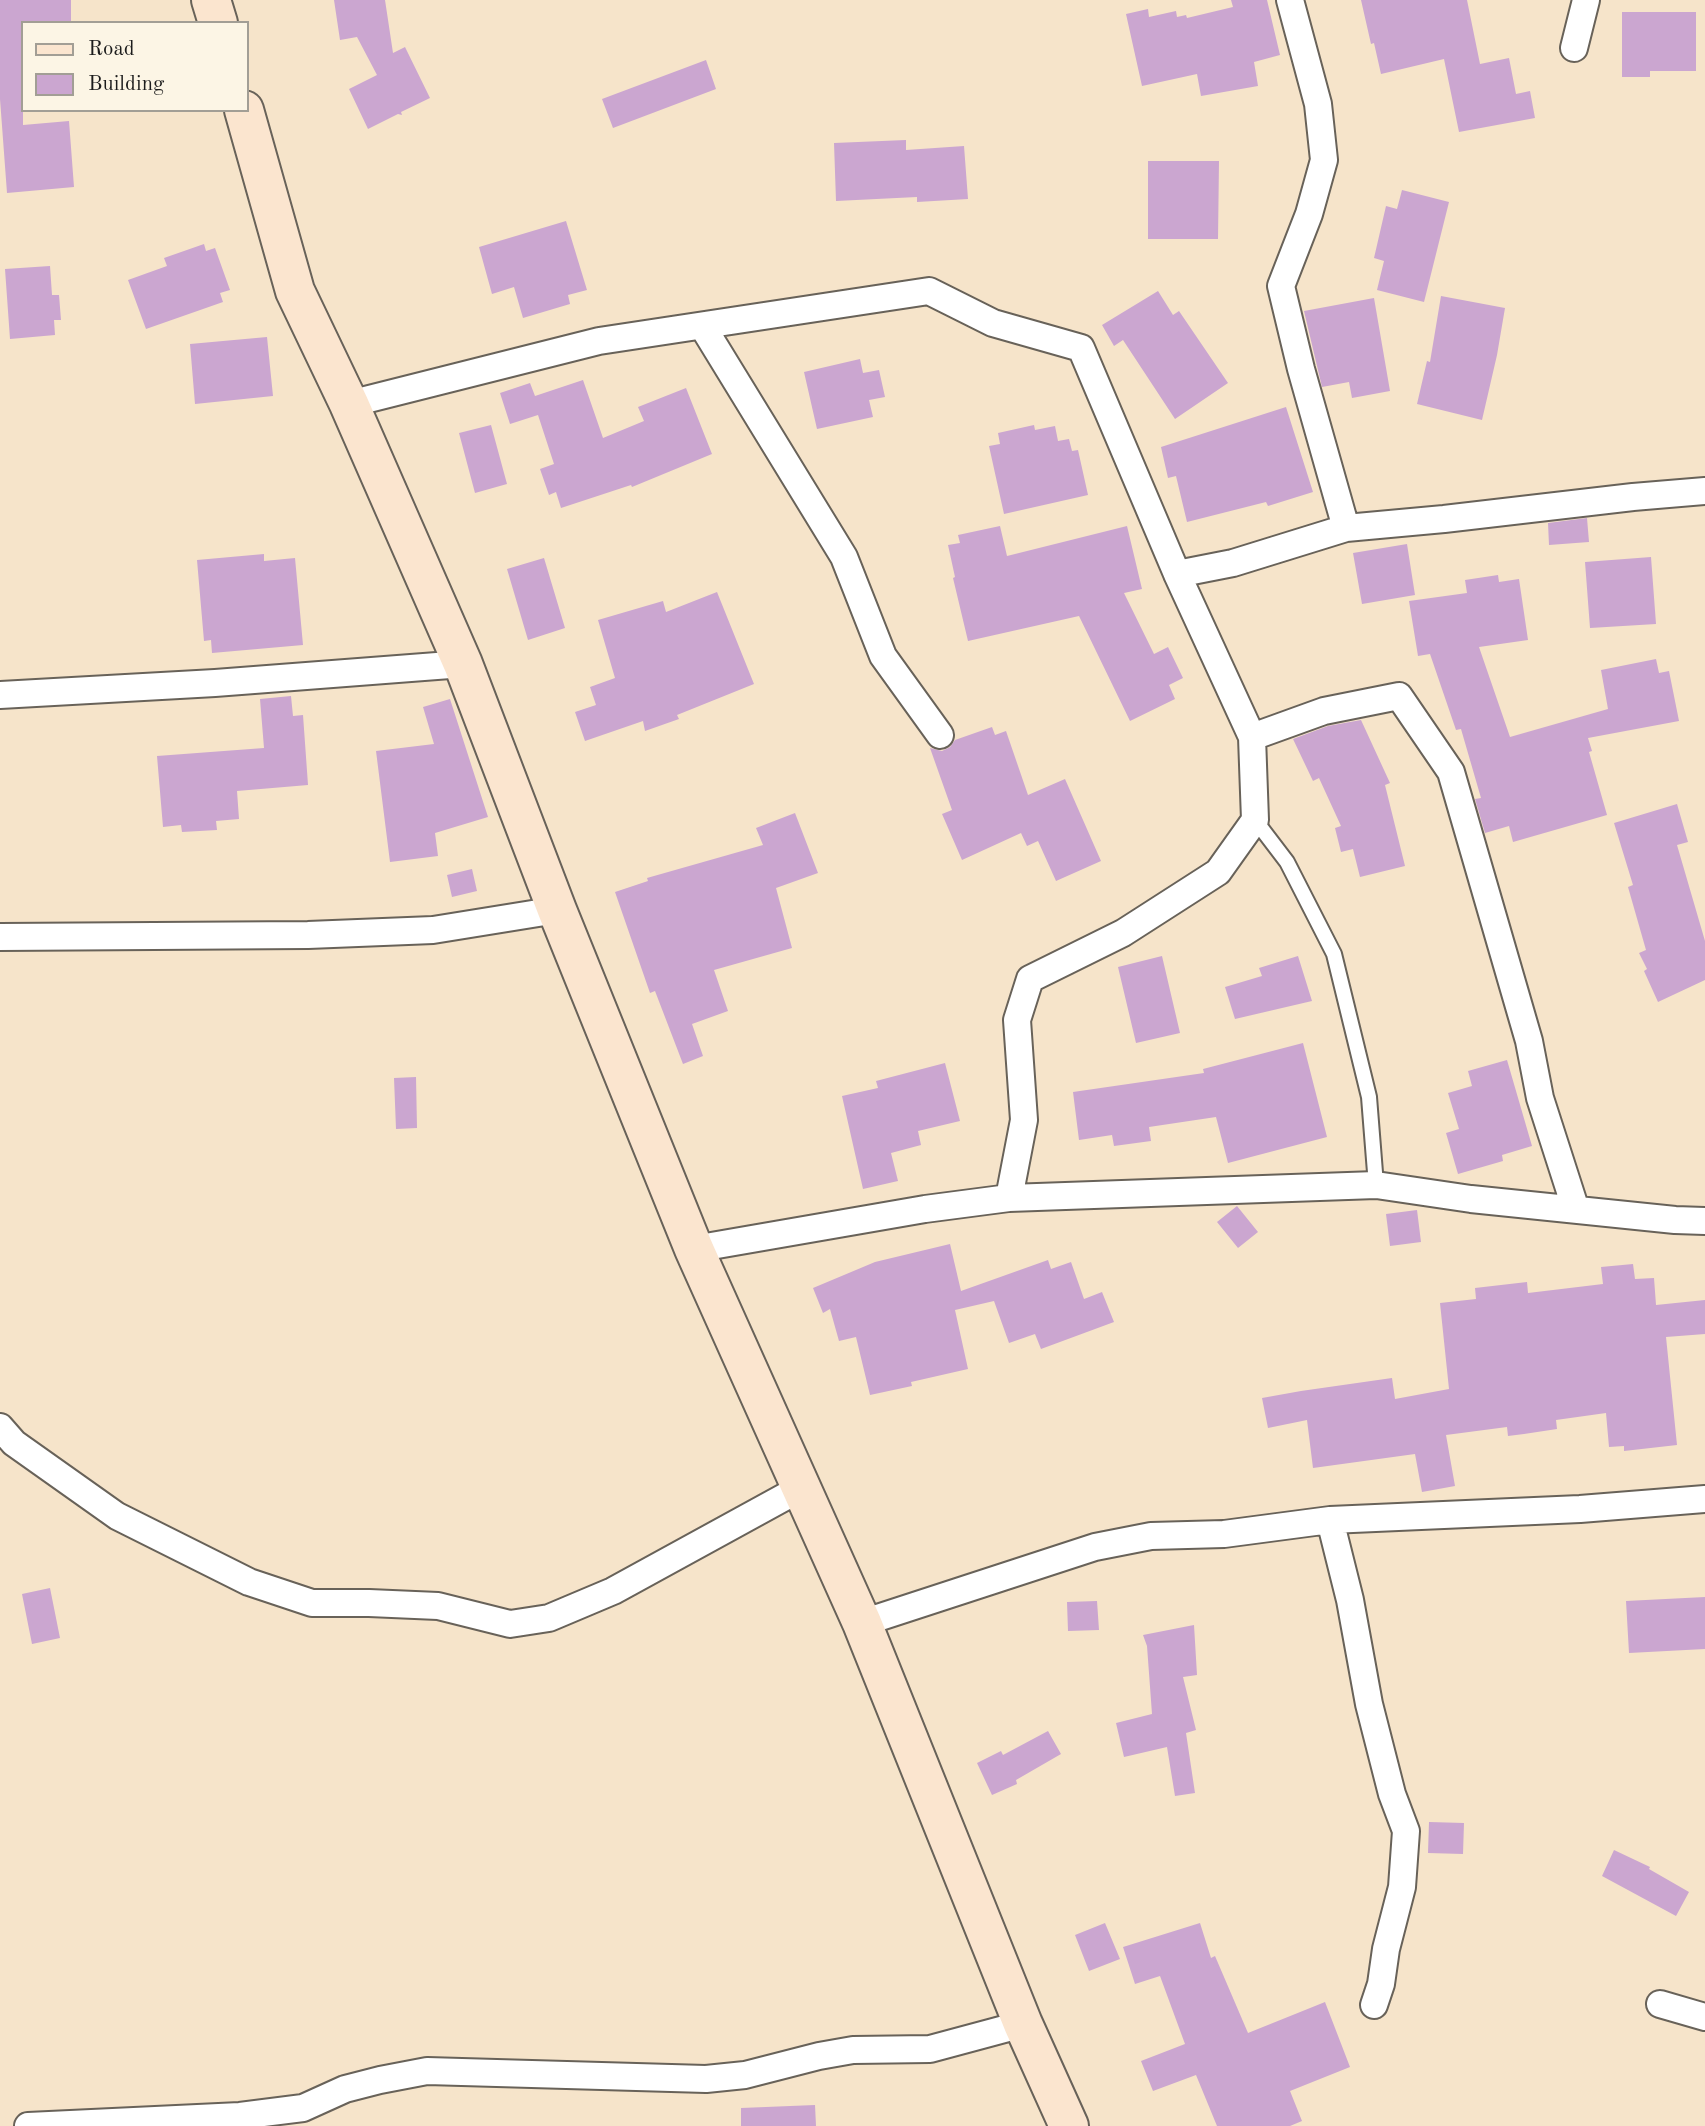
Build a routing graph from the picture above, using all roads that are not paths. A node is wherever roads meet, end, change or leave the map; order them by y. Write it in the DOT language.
graph roads {
  1 [pos="211,0"];
  2 [pos="1290,0"];
  3 [pos="1587,0"];
  4 [pos="217,21"];
  5 [pos="1574,48"];
  6 [pos="245,112"];
  7 [pos="703,327"];
  8 [pos="349,404"];
  9 [pos="1705,491"];
  10 [pos="1346,528"];
  11 [pos="1177,574"];
  12 [pos="463,664"];
  13 [pos="0,695"];
  14 [pos="940,735"];
  15 [pos="1252,737"];
  16 [pos="1255,820"];
  17 [pos="557,910"];
  18 [pos="0,937"];
  19 [pos="1376,1185"];
  20 [pos="1009,1198"];
  21 [pos="1576,1210"];
  22 [pos="1705,1221"];
  23 [pos="694,1249"];
  24 [pos="0,1427"];
  25 [pos="801,1488"];
  26 [pos="1705,1499"];
  27 [pos="1330,1520"];
  28 [pos="862,1623"];
  29 [pos="1660,2004"];
  30 [pos="1374,2005"];
  31 [pos="1705,2017"];
  32 [pos="1023,2024"];
  33 [pos="240,2121"];
  34 [pos="28,2126"];
  35 [pos="1069,2126"];
  1 -- 4 [label="street"];
  2 -- 10 [label="street"];
  3 -- 5 [label="street"];
  6 -- 8 [label="street"];
  7 -- 8 [label="street"];
  7 -- 11 [label="street"];
  7 -- 14 [label="street"];
  8 -- 12 [label="street"];
  9 -- 10 [label="street"];
  10 -- 11 [label="street"];
  11 -- 15 [label="street"];
  12 -- 13 [label="street"];
  12 -- 17 [label="street"];
  15 -- 16 [label="street"];
  15 -- 21 [label="street"];
  16 -- 19 [label="lane"];
  16 -- 20 [label="street"];
  17 -- 18 [label="street"];
  17 -- 23 [label="street"];
  19 -- 20 [label="street"];
  19 -- 21 [label="street"];
  20 -- 23 [label="street"];
  21 -- 22 [label="street"];
  23 -- 25 [label="street"];
  24 -- 25 [label="street"];
  25 -- 28 [label="street"];
  26 -- 27 [label="street"];
  27 -- 28 [label="street"];
  27 -- 30 [label="street"];
  28 -- 32 [label="street"];
  29 -- 31 [label="street"];
  32 -- 33 [label="street"];
  32 -- 35 [label="street"];
  33 -- 34 [label="street"];
}
